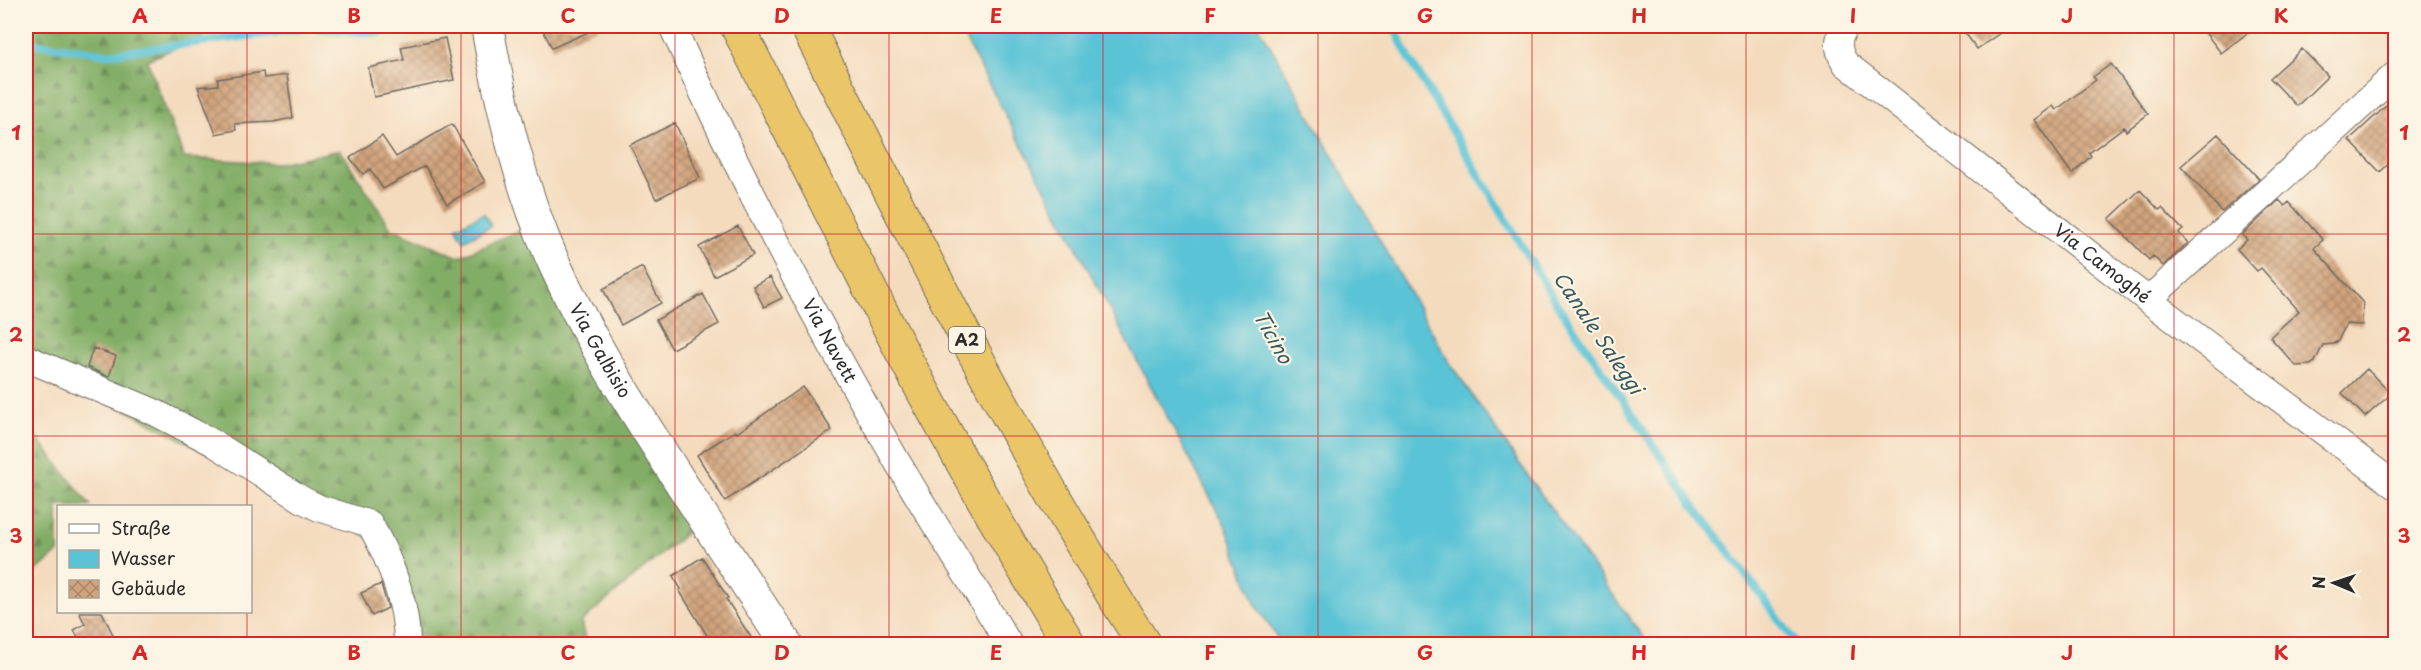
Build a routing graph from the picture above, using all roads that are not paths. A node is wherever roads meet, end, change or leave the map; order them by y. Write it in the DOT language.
graph roads {
  1 [pos="487,26"];
  2 [pos="672,26"];
  3 [pos="736,26"];
  4 [pos="807,26"];
  5 [pos="1846,26"];
  6 [pos="2396,74"];
  7 [pos="2148,300"];
  8 [pos="26,358"];
  9 [pos="2396,486"];
  10 [pos="407,645"];
  11 [pos="786,645"];
  12 [pos="1009,645"];
  13 [pos="1069,645"];
  14 [pos="1144,645"];
  1 -- 11 [label="street, Via Galbisio"];
  2 -- 12 [label="street, Via Navett"];
  3 -- 13 [label="highway"];
  4 -- 14 [label="highway, A2"];
  5 -- 7 [label="street, Via Camoghé"];
  6 -- 7 [label="street"];
  7 -- 9 [label="street, Via Camoghé"];
  8 -- 10 [label="street"];
}
